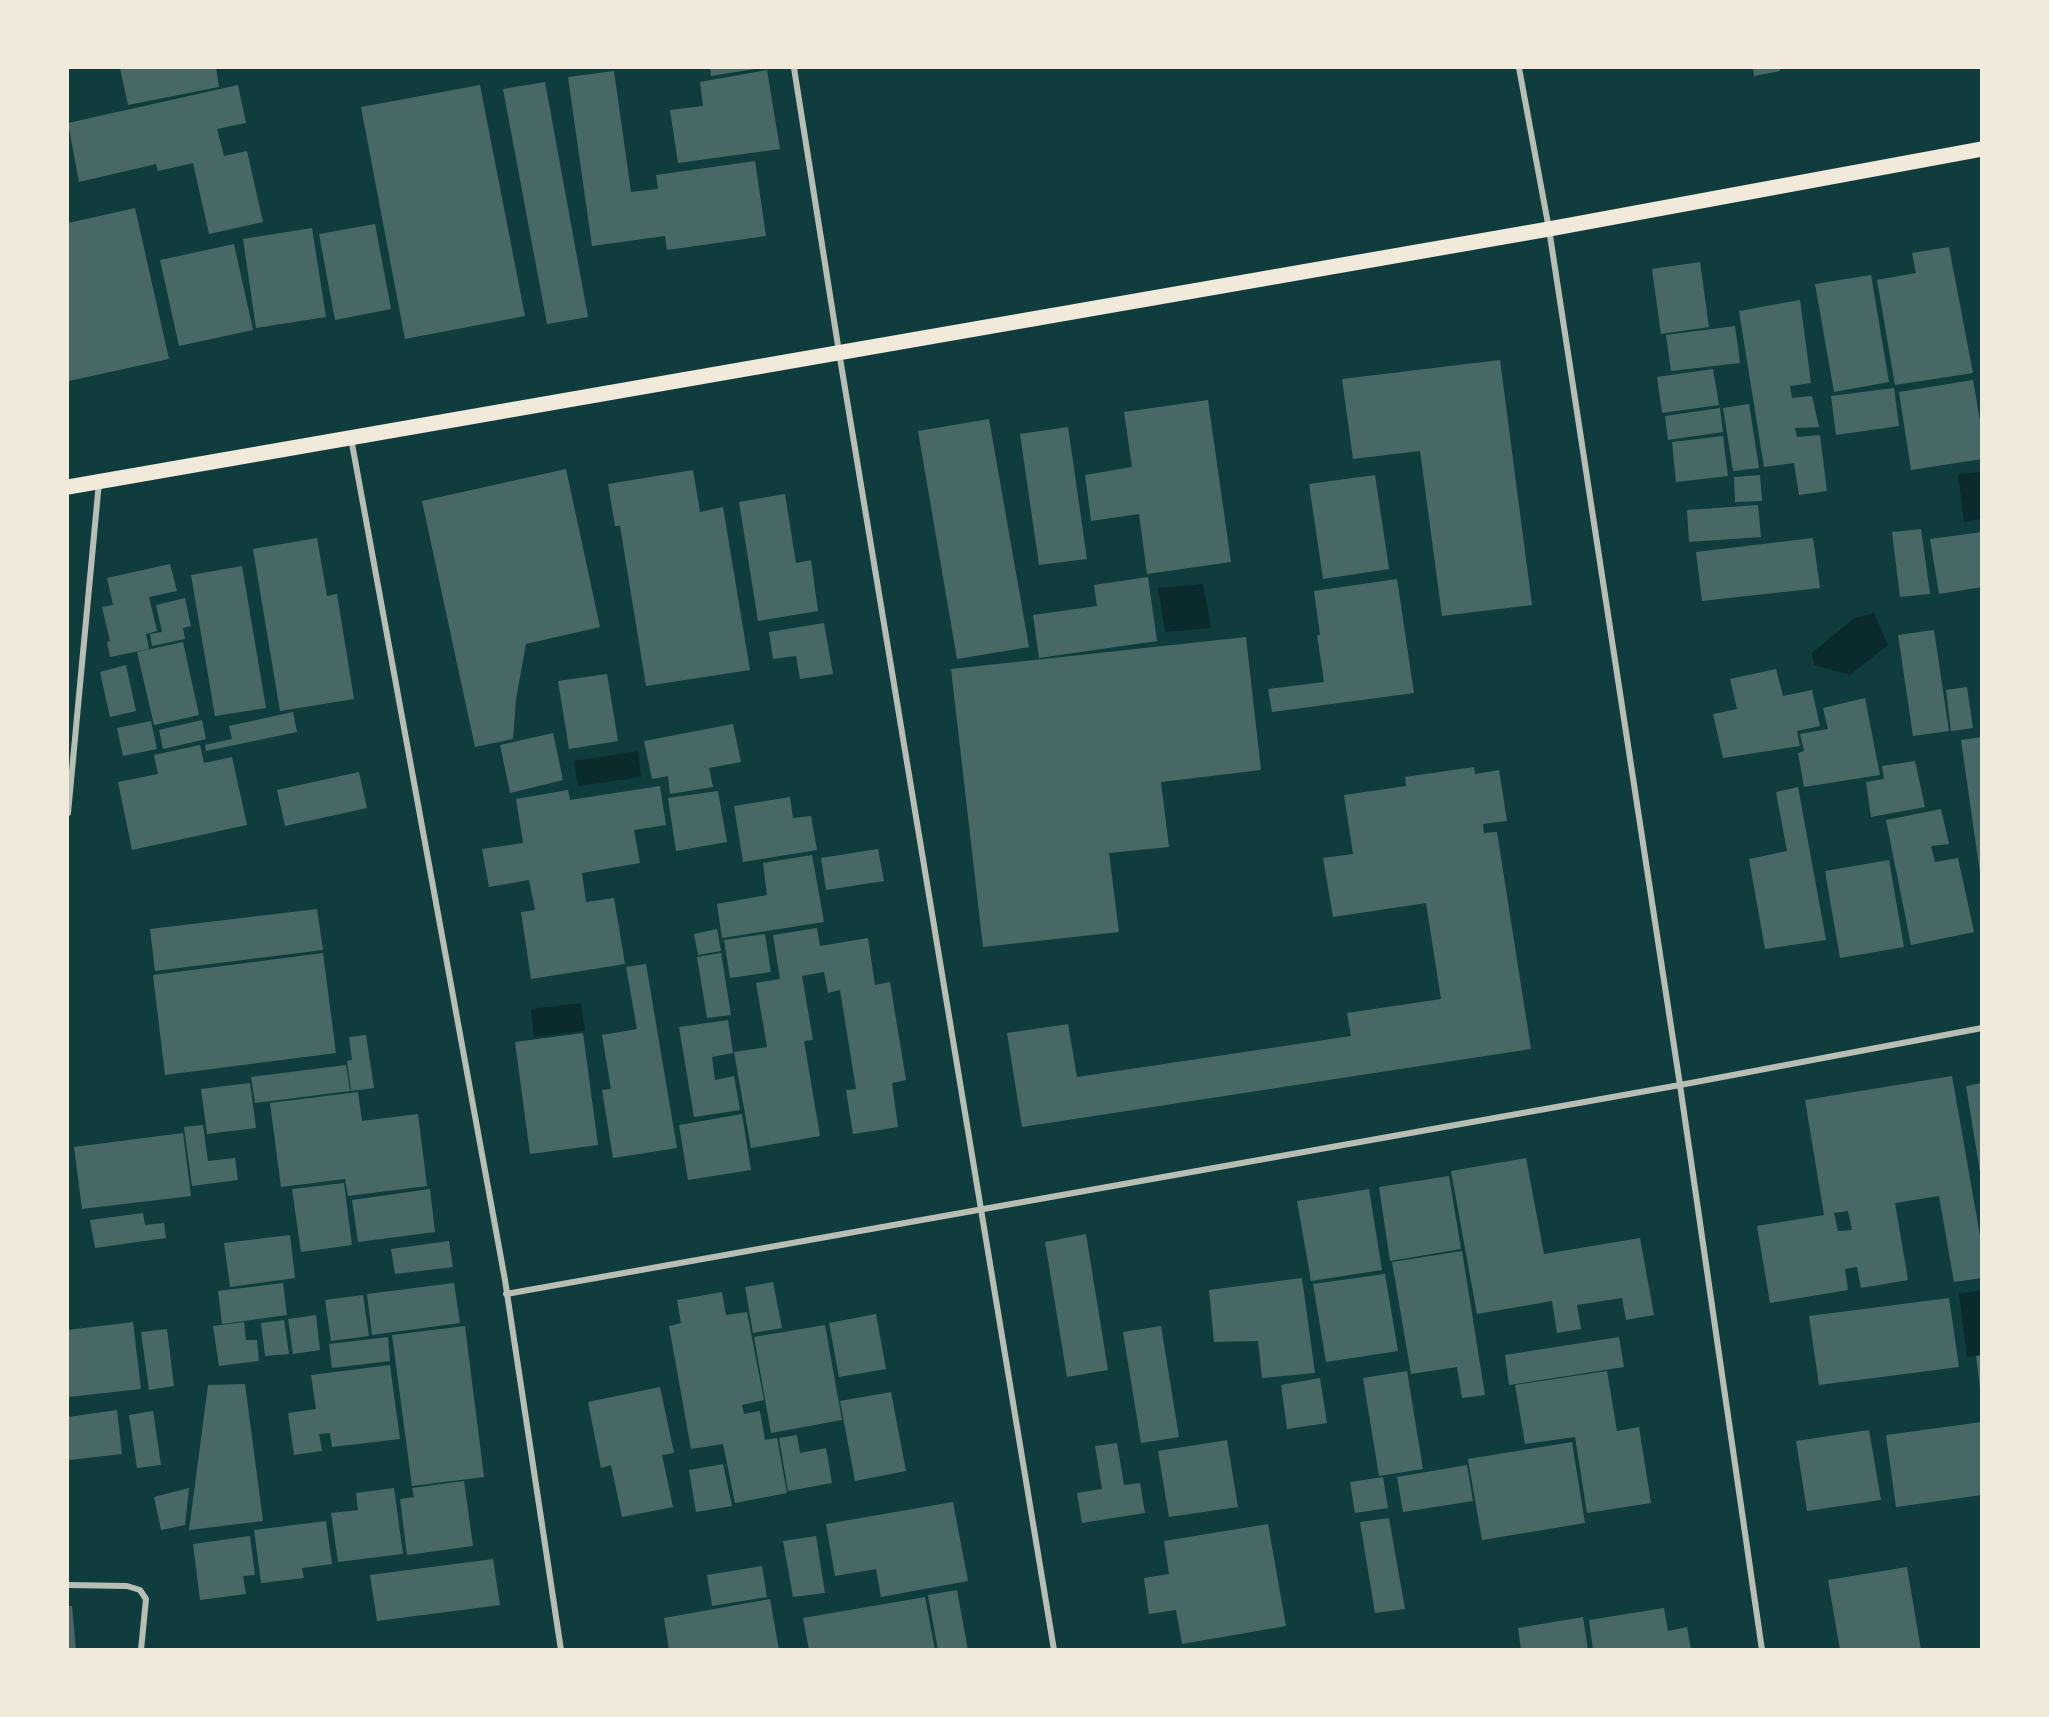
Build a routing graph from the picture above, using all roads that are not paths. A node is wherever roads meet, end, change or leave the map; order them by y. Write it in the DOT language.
graph roads {
  1 [pos="794,68"];
  2 [pos="1519,68"];
  3 [pos="1982,149"];
  4 [pos="1549,229"];
  5 [pos="838,352"];
  6 [pos="351,437"];
  7 [pos="99,481"];
  8 [pos="68,487"];
  9 [pos="68,813"];
  10 [pos="1982,1028"];
  11 [pos="1680,1085"];
  12 [pos="982,1209"];
  13 [pos="506,1294"];
  14 [pos="68,1586"];
  15 [pos="141,1650"];
  16 [pos="561,1650"];
  17 [pos="1054,1650"];
  18 [pos="1762,1650"];
  1 -- 5 [label="street"];
  2 -- 4 [label="street"];
  3 -- 4 [label="main road"];
  4 -- 5 [label="main road"];
  4 -- 11 [label="street"];
  5 -- 6 [label="main road"];
  5 -- 12 [label="street"];
  6 -- 7 [label="main road"];
  6 -- 13 [label="street"];
  7 -- 8 [label="main road"];
  7 -- 9 [label="street"];
  10 -- 11 [label="street"];
  11 -- 12 [label="street"];
  11 -- 18 [label="street"];
  12 -- 13 [label="street"];
  12 -- 17 [label="street"];
  13 -- 16 [label="street"];
  14 -- 15 [label="street"];
}
